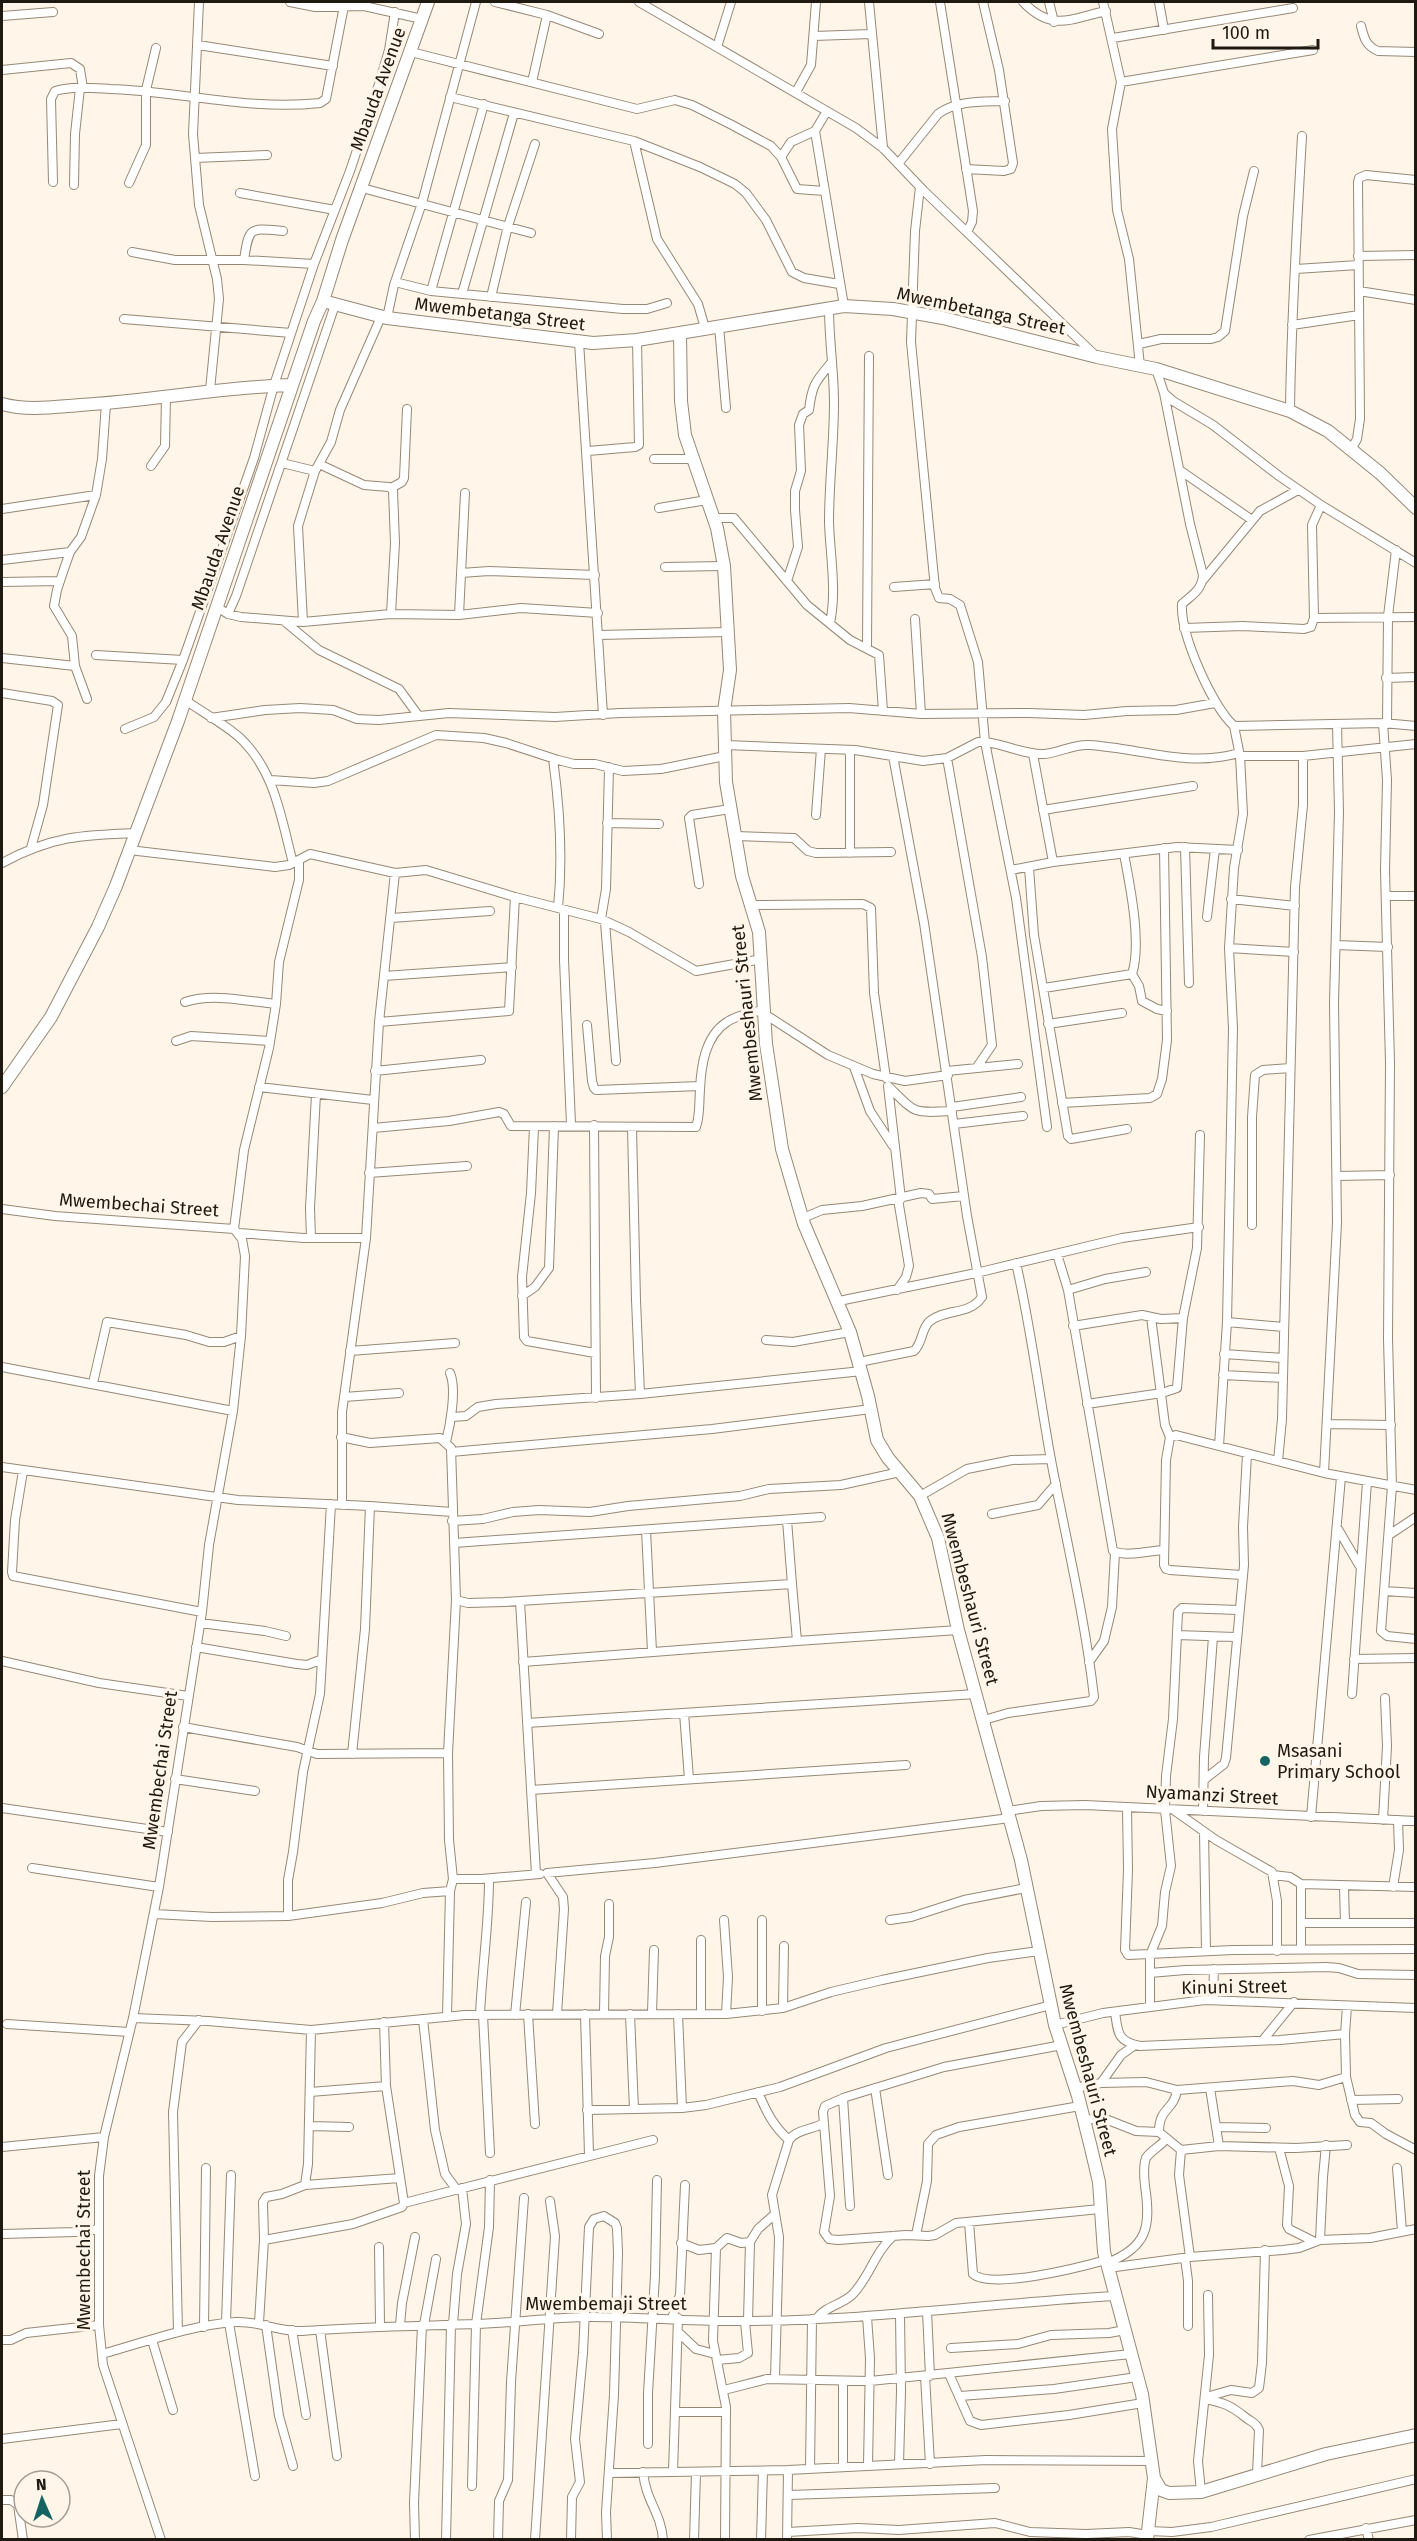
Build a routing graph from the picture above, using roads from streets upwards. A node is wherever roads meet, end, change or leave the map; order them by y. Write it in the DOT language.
graph roads {
  1 [pos="199,2"];
  2 [pos="290,2"];
  3 [pos="428,2"];
  4 [pos="476,2"];
  5 [pos="495,2"];
  6 [pos="639,2"];
  7 [pos="731,2"];
  8 [pos="816,2"];
  9 [pos="869,2"];
  10 [pos="940,2"];
  11 [pos="983,2"];
  12 [pos="1023,2"];
  13 [pos="1049,2"];
  14 [pos="1102,2"];
  15 [pos="1160,2"];
  16 [pos="344,6"];
  17 [pos="1293,8"];
  18 [pos="1106,11"];
  19 [pos="53,12"];
  20 [pos="395,12"];
  21 [pos="547,15"];
  22 [pos="2,16"];
  23 [pos="422,19"];
  24 [pos="1054,22"];
  25 [pos="1360,26"];
  26 [pos="1164,30"];
  27 [pos="599,34"];
  28 [pos="871,34"];
  29 [pos="814,36"];
  30 [pos="1113,38"];
  31 [pos="198,45"];
  32 [pos="717,47"];
  33 [pos="156,48"];
  34 [pos="1313,50"];
  35 [pos="411,52"];
  36 [pos="1416,52"];
  37 [pos="458,64"];
  38 [pos="333,66"];
  39 [pos="2,70"];
  40 [pos="531,82"];
  41 [pos="1121,82"];
  42 [pos="81,88"];
  43 [pos="146,90"];
  44 [pos="795,92"];
  45 [pos="450,97"];
  46 [pos="194,98"];
  47 [pos="1005,101"];
  48 [pos="484,104"];
  49 [pos="958,104"];
  50 [pos="826,111"];
  51 [pos="514,113"];
  52 [pos="815,131"];
  53 [pos="1302,136"];
  54 [pos="634,141"];
  55 [pos="535,144"];
  56 [pos="883,148"];
  57 [pos="267,155"];
  58 [pos="781,157"];
  59 [pos="195,158"];
  60 [pos="898,164"];
  61 [pos="966,169"];
  62 [pos="1254,171"];
  63 [pos="1416,180"];
  64 [pos="53,182"];
  65 [pos="129,183"];
  66 [pos="74,185"];
  67 [pos="920,187"];
  68 [pos="362,188"];
  69 [pos="825,191"];
  70 [pos="240,193"];
  71 [pos="422,203"];
  72 [pos="335,210"];
  73 [pos="453,212"];
  74 [pos="484,220"];
  75 [pos="508,226"];
  76 [pos="283,231"];
  77 [pos="967,232"];
  78 [pos="531,233"];
  79 [pos="132,252"];
  80 [pos="1416,255"];
  81 [pos="213,260"];
  82 [pos="244,260"];
  83 [pos="1358,261"];
  84 [pos="314,264"];
  85 [pos="1296,269"];
  86 [pos="395,282"];
  87 [pos="839,284"];
  88 [pos="432,291"];
  89 [pos="1359,291"];
  90 [pos="462,294"];
  91 [pos="491,297"];
  92 [pos="1416,300"];
  93 [pos="329,303"];
  94 [pos="667,303"];
  95 [pos="844,306"];
  96 [pos="829,308"];
  97 [pos="911,312"];
  98 [pos="1359,315"];
  99 [pos="384,318"];
  100 [pos="124,320"];
  101 [pos="1292,325"];
  102 [pos="216,326"];
  103 [pos="719,326"];
  104 [pos="705,328"];
  105 [pos="291,333"];
  106 [pos="680,333"];
  107 [pos="637,340"];
  108 [pos="579,342"];
  109 [pos="1139,344"];
  110 [pos="869,356"];
  111 [pos="1097,357"];
  112 [pos="831,363"];
  113 [pos="1140,366"];
  114 [pos="1156,369"];
  115 [pos="274,385"];
  116 [pos="292,385"];
  117 [pos="210,390"];
  118 [pos="1164,393"];
  119 [pos="166,396"];
  120 [pos="2,404"];
  121 [pos="106,404"];
  122 [pos="726,408"];
  123 [pos="407,409"];
  124 [pos="1290,411"];
  125 [pos="1351,450"];
  126 [pos="588,451"];
  127 [pos="654,459"];
  128 [pos="694,459"];
  129 [pos="282,463"];
  130 [pos="151,466"];
  131 [pos="317,468"];
  132 [pos="1181,471"];
  133 [pos="391,488"];
  134 [pos="1298,490"];
  135 [pos="465,493"];
  136 [pos="96,495"];
  137 [pos="707,500"];
  138 [pos="1321,505"];
  139 [pos="659,508"];
  140 [pos="1416,508"];
  141 [pos="2,509"];
  142 [pos="713,518"];
  143 [pos="1251,520"];
  144 [pos="1396,550"];
  145 [pos="70,552"];
  146 [pos="2,560"];
  147 [pos="1416,562"];
  148 [pos="724,566"];
  149 [pos="664,567"];
  150 [pos="461,573"];
  151 [pos="596,575"];
  152 [pos="1203,580"];
  153 [pos="60,581"];
  154 [pos="788,581"];
  155 [pos="2,582"];
  156 [pos="935,584"];
  157 [pos="894,587"];
  158 [pos="222,611"];
  159 [pos="598,613"];
  160 [pos="391,614"];
  161 [pos="459,615"];
  162 [pos="1388,616"];
  163 [pos="1416,617"];
  164 [pos="1314,618"];
  165 [pos="915,619"];
  166 [pos="284,621"];
  167 [pos="303,622"];
  168 [pos="830,623"];
  169 [pos="1184,628"];
  170 [pos="728,632"];
  171 [pos="599,635"];
  172 [pos="867,648"];
  173 [pos="96,655"];
  174 [pos="2,658"];
  175 [pos="183,660"];
  176 [pos="75,666"];
  177 [pos="1416,677"];
  178 [pos="1386,678"];
  179 [pos="2,693"];
  180 [pos="87,699"];
  181 [pos="185,700"];
  182 [pos="1215,703"];
  183 [pos="724,711"];
  184 [pos="883,711"];
  185 [pos="921,714"];
  186 [pos="983,714"];
  187 [pos="418,715"];
  188 [pos="603,715"];
  189 [pos="211,718"];
  190 [pos="1337,724"];
  191 [pos="1385,724"];
  192 [pos="1234,726"];
  193 [pos="1416,726"];
  194 [pos="125,729"];
  195 [pos="985,742"];
  196 [pos="1416,744"];
  197 [pos="1385,747"];
  198 [pos="821,749"];
  199 [pos="725,750"];
  200 [pos="850,750"];
  201 [pos="1338,753"];
  202 [pos="1034,754"];
  203 [pos="1239,754"];
  204 [pos="893,756"];
  205 [pos="1303,756"];
  206 [pos="947,758"];
  207 [pos="553,759"];
  208 [pos="609,767"];
  209 [pos="271,780"];
  210 [pos="1193,786"];
  211 [pos="730,809"];
  212 [pos="1043,810"];
  213 [pos="816,815"];
  214 [pos="607,823"];
  215 [pos="659,824"];
  216 [pos="137,833"];
  217 [pos="736,836"];
  218 [pos="1185,847"];
  219 [pos="1164,848"];
  220 [pos="31,849"];
  221 [pos="1215,849"];
  222 [pos="129,850"];
  223 [pos="1238,850"];
  224 [pos="891,852"];
  225 [pos="850,853"];
  226 [pos="1124,854"];
  227 [pos="296,862"];
  228 [pos="1053,862"];
  229 [pos="2,863"];
  230 [pos="1029,868"];
  231 [pos="1011,870"];
  232 [pos="395,873"];
  233 [pos="699,884"];
  234 [pos="1386,896"];
  235 [pos="1416,896"];
  236 [pos="515,897"];
  237 [pos="1232,899"];
  238 [pos="753,905"];
  239 [pos="1295,906"];
  240 [pos="561,909"];
  241 [pos="490,911"];
  242 [pos="1207,917"];
  243 [pos="391,918"];
  244 [pos="603,921"];
  245 [pos="1336,945"];
  246 [pos="1388,947"];
  247 [pos="1228,948"];
  248 [pos="1294,952"];
  249 [pos="762,959"];
  250 [pos="512,967"];
  251 [pos="1132,974"];
  252 [pos="384,976"];
  253 [pos="1189,983"];
  254 [pos="1044,988"];
  255 [pos="184,1002"];
  256 [pos="276,1004"];
  257 [pos="763,1011"];
  258 [pos="1167,1011"];
  259 [pos="1122,1013"];
  260 [pos="378,1022"];
  261 [pos="1048,1024"];
  262 [pos="586,1025"];
  263 [pos="176,1041"];
  264 [pos="270,1041"];
  265 [pos="481,1060"];
  266 [pos="616,1061"];
  267 [pos="1018,1064"];
  268 [pos="854,1067"];
  269 [pos="977,1067"];
  270 [pos="1290,1068"];
  271 [pos="375,1071"];
  272 [pos="947,1073"];
  273 [pos="885,1080"];
  274 [pos="700,1086"];
  275 [pos="2,1087"];
  276 [pos="260,1087"];
  277 [pos="316,1094"];
  278 [pos="1021,1097"];
  279 [pos="373,1100"];
  280 [pos="1062,1103"];
  281 [pos="952,1109"];
  282 [pos="1023,1116"];
  283 [pos="954,1124"];
  284 [pos="571,1125"];
  285 [pos="594,1125"];
  286 [pos="554,1126"];
  287 [pos="632,1127"];
  288 [pos="1047,1127"];
  289 [pos="373,1128"];
  290 [pos="534,1128"];
  291 [pos="1127,1129"];
  292 [pos="1200,1135"];
  293 [pos="893,1146"];
  294 [pos="466,1166"];
  295 [pos="369,1173"];
  296 [pos="1390,1175"];
  297 [pos="1337,1176"];
  298 [pos="964,1196"];
  299 [pos="899,1199"];
  300 [pos="2,1209"];
  301 [pos="803,1218"];
  302 [pos="1252,1225"];
  303 [pos="1198,1227"];
  304 [pos="236,1231"];
  305 [pos="311,1238"];
  306 [pos="366,1238"];
  307 [pos="1057,1254"];
  308 [pos="1016,1263"];
  309 [pos="1146,1272"];
  310 [pos="976,1273"];
  311 [pos="897,1290"];
  312 [pos="1068,1290"];
  313 [pos="522,1296"];
  314 [pos="838,1301"];
  315 [pos="1151,1317"];
  316 [pos="1183,1318"];
  317 [pos="1227,1322"];
  318 [pos="1073,1326"];
  319 [pos="1283,1327"];
  320 [pos="850,1332"];
  321 [pos="241,1336"];
  322 [pos="766,1340"];
  323 [pos="455,1343"];
  324 [pos="350,1351"];
  325 [pos="595,1353"];
  326 [pos="1224,1354"];
  327 [pos="1283,1358"];
  328 [pos="860,1366"];
  329 [pos="2,1367"];
  330 [pos="450,1373"];
  331 [pos="1223,1375"];
  332 [pos="1282,1378"];
  333 [pos="93,1383"];
  334 [pos="399,1393"];
  335 [pos="1162,1393"];
  336 [pos="640,1394"];
  337 [pos="344,1397"];
  338 [pos="596,1398"];
  339 [pos="1087,1404"];
  340 [pos="871,1409"];
  341 [pos="233,1411"];
  342 [pos="452,1417"];
  343 [pos="1328,1424"];
  344 [pos="1390,1425"];
  345 [pos="341,1437"];
  346 [pos="1170,1437"];
  347 [pos="446,1442"];
  348 [pos="1219,1446"];
  349 [pos="451,1452"];
  350 [pos="1248,1454"];
  351 [pos="1051,1459"];
  352 [pos="1278,1461"];
  353 [pos="2,1467"];
  354 [pos="23,1471"];
  355 [pos="900,1472"];
  356 [pos="1324,1473"];
  357 [pos="1341,1477"];
  358 [pos="1367,1482"];
  359 [pos="1056,1484"];
  360 [pos="1392,1486"];
  361 [pos="1416,1490"];
  362 [pos="920,1496"];
  363 [pos="218,1497"];
  364 [pos="331,1504"];
  365 [pos="342,1506"];
  366 [pos="370,1506"];
  367 [pos="992,1514"];
  368 [pos="452,1517"];
  369 [pos="821,1517"];
  370 [pos="1416,1517"];
  371 [pos="788,1520"];
  372 [pos="1337,1528"];
  373 [pos="646,1530"];
  374 [pos="1389,1535"];
  375 [pos="454,1543"];
  376 [pos="1163,1550"];
  377 [pos="1115,1552"];
  378 [pos="1359,1565"];
  379 [pos="1241,1575"];
  380 [pos="792,1584"];
  381 [pos="1384,1591"];
  382 [pos="649,1592"];
  383 [pos="1416,1593"];
  384 [pos="456,1600"];
  385 [pos="520,1601"];
  386 [pos="1238,1610"];
  387 [pos="202,1612"];
  388 [pos="200,1623"];
  389 [pos="958,1630"];
  390 [pos="1178,1635"];
  391 [pos="286,1636"];
  392 [pos="1213,1637"];
  393 [pos="1235,1637"];
  394 [pos="1416,1639"];
  395 [pos="797,1641"];
  396 [pos="196,1647"];
  397 [pos="652,1652"];
  398 [pos="1354,1659"];
  399 [pos="1416,1659"];
  400 [pos="320,1660"];
  401 [pos="2,1661"];
  402 [pos="524,1662"];
  403 [pos="1089,1662"];
  404 [pos="976,1694"];
  405 [pos="1352,1694"];
  406 [pos="188,1696"];
  407 [pos="1385,1698"];
  408 [pos="684,1713"];
  409 [pos="984,1720"];
  410 [pos="527,1723"];
  411 [pos="183,1726"];
  412 [pos="309,1751"];
  413 [pos="448,1753"];
  414 [pos="352,1754"];
  415 [pos="906,1765"];
  416 [pos="175,1779"];
  417 [pos="689,1779"];
  418 [pos="1205,1779"];
  419 [pos="531,1790"];
  420 [pos="255,1791"];
  421 [pos="2,1808"];
  422 [pos="1127,1808"];
  423 [pos="1170,1810"];
  424 [pos="1203,1811"];
  425 [pos="1009,1814"];
  426 [pos="1311,1817"];
  427 [pos="1383,1820"];
  428 [pos="1398,1820"];
  429 [pos="1416,1821"];
  430 [pos="168,1832"];
  431 [pos="1204,1832"];
  432 [pos="32,1868"];
  433 [pos="547,1873"];
  434 [pos="536,1874"];
  435 [pos="1273,1875"];
  436 [pos="453,1879"];
  437 [pos="489,1879"];
  438 [pos="1301,1884"];
  439 [pos="159,1887"];
  440 [pos="1344,1887"];
  441 [pos="1393,1887"];
  442 [pos="1416,1887"];
  443 [pos="1026,1888"];
  444 [pos="450,1891"];
  445 [pos="526,1902"];
  446 [pos="609,1904"];
  447 [pos="154,1914"];
  448 [pos="288,1916"];
  449 [pos="724,1920"];
  450 [pos="762,1920"];
  451 [pos="890,1920"];
  452 [pos="1302,1923"];
  453 [pos="1345,1923"];
  454 [pos="1416,1923"];
  455 [pos="702,1940"];
  456 [pos="784,1946"];
  457 [pos="1301,1949"];
  458 [pos="1416,1949"];
  459 [pos="654,1950"];
  460 [pos="1039,1951"];
  461 [pos="1277,1951"];
  462 [pos="1206,1952"];
  463 [pos="1150,1955"];
  464 [pos="1214,1969"];
  465 [pos="1150,1973"];
  466 [pos="1416,1975"];
  467 [pos="1213,2000"];
  468 [pos="1294,2002"];
  469 [pos="1050,2005"];
  470 [pos="1347,2006"];
  471 [pos="1150,2007"];
  472 [pos="783,2008"];
  473 [pos="1416,2008"];
  474 [pos="762,2011"];
  475 [pos="1115,2012"];
  476 [pos="652,2013"];
  477 [pos="528,2014"];
  478 [pos="557,2014"];
  479 [pos="585,2014"];
  480 [pos="604,2014"];
  481 [pos="630,2014"];
  482 [pos="678,2014"];
  483 [pos="701,2014"];
  484 [pos="726,2014"];
  485 [pos="482,2015"];
  486 [pos="515,2015"];
  487 [pos="447,2017"];
  488 [pos="133,2018"];
  489 [pos="423,2019"];
  490 [pos="199,2020"];
  491 [pos="384,2022"];
  492 [pos="7,2024"];
  493 [pos="1055,2025"];
  494 [pos="311,2030"];
  495 [pos="129,2032"];
  496 [pos="1345,2034"];
  497 [pos="1263,2040"];
  498 [pos="1062,2045"];
  499 [pos="1135,2045"];
  500 [pos="1346,2077"];
  501 [pos="1101,2083"];
  502 [pos="386,2086"];
  503 [pos="875,2088"];
  504 [pos="1075,2088"];
  505 [pos="1210,2088"];
  506 [pos="1177,2090"];
  507 [pos="310,2092"];
  508 [pos="758,2092"];
  509 [pos="843,2098"];
  510 [pos="1398,2099"];
  511 [pos="1351,2100"];
  512 [pos="1080,2106"];
  513 [pos="682,2108"];
  514 [pos="634,2109"];
  515 [pos="587,2110"];
  516 [pos="1084,2120"];
  517 [pos="824,2123"];
  518 [pos="535,2124"];
  519 [pos="309,2126"];
  520 [pos="349,2127"];
  521 [pos="1216,2127"];
  522 [pos="1266,2128"];
  523 [pos="1159,2132"];
  524 [pos="104,2137"];
  525 [pos="1166,2139"];
  526 [pos="653,2140"];
  527 [pos="789,2140"];
  528 [pos="1326,2145"];
  529 [pos="1347,2145"];
  530 [pos="1219,2146"];
  531 [pos="2,2147"];
  532 [pos="1279,2148"];
  533 [pos="1181,2150"];
  534 [pos="1416,2150"];
  535 [pos="490,2153"];
  536 [pos="589,2155"];
  537 [pos="206,2168"];
  538 [pos="1396,2168"];
  539 [pos="231,2175"];
  540 [pos="888,2175"];
  541 [pos="400,2178"];
  542 [pos="490,2180"];
  543 [pos="657,2180"];
  544 [pos="305,2185"];
  545 [pos="684,2185"];
  546 [pos="459,2189"];
  547 [pos="524,2198"];
  548 [pos="550,2201"];
  549 [pos="404,2202"];
  550 [pos="850,2206"];
  551 [pos="1100,2209"];
  552 [pos="775,2214"];
  553 [pos="969,2222"];
  554 [pos="99,2229"];
  555 [pos="1416,2229"];
  556 [pos="1402,2230"];
  557 [pos="2,2234"];
  558 [pos="916,2235"];
  559 [pos="893,2236"];
  560 [pos="415,2237"];
  561 [pos="264,2240"];
  562 [pos="1318,2241"];
  563 [pos="750,2242"];
  564 [pos="681,2243"];
  565 [pos="379,2247"];
  566 [pos="716,2248"];
  567 [pos="1265,2250"];
  568 [pos="1187,2258"];
  569 [pos="436,2259"];
  570 [pos="1107,2264"];
  571 [pos="1208,2295"];
  572 [pos="1115,2296"];
  573 [pos="927,2311"];
  574 [pos="900,2314"];
  575 [pos="584,2317"];
  576 [pos="867,2317"];
  577 [pos="616,2318"];
  578 [pos="653,2318"];
  579 [pos="675,2318"];
  580 [pos="814,2319"];
  581 [pos="549,2320"];
  582 [pos="777,2320"];
  583 [pos="747,2321"];
  584 [pos="515,2322"];
  585 [pos="713,2322"];
  586 [pos="227,2323"];
  587 [pos="263,2324"];
  588 [pos="452,2324"];
  589 [pos="476,2324"];
  590 [pos="99,2325"];
  591 [pos="380,2325"];
  592 [pos="400,2325"];
  593 [pos="423,2325"];
  594 [pos="1188,2326"];
  595 [pos="204,2327"];
  596 [pos="292,2330"];
  597 [pos="320,2330"];
  598 [pos="1125,2330"];
  599 [pos="178,2332"];
  600 [pos="678,2332"];
  601 [pos="2,2340"];
  602 [pos="152,2340"];
  603 [pos="951,2348"];
  604 [pos="102,2354"];
  605 [pos="1131,2354"];
  606 [pos="716,2357"];
  607 [pos="949,2374"];
  608 [pos="928,2376"];
  609 [pos="1137,2377"];
  610 [pos="775,2378"];
  611 [pos="901,2379"];
  612 [pos="810,2380"];
  613 [pos="843,2381"];
  614 [pos="870,2381"];
  615 [pos="724,2390"];
  616 [pos="960,2396"];
  617 [pos="1206,2398"];
  618 [pos="1143,2403"];
  619 [pos="173,2410"];
  620 [pos="675,2412"];
  621 [pos="726,2412"];
  622 [pos="306,2415"];
  623 [pos="122,2424"];
  624 [pos="1414,2438"];
  625 [pos="2,2439"];
  626 [pos="648,2444"];
  627 [pos="337,2456"];
  628 [pos="1151,2461"];
  629 [pos="899,2463"];
  630 [pos="930,2464"];
  631 [pos="868,2465"];
  632 [pos="292,2466"];
  633 [pos="843,2467"];
  634 [pos="810,2469"];
  635 [pos="788,2470"];
  636 [pos="763,2471"];
  637 [pos="644,2472"];
  638 [pos="673,2472"];
  639 [pos="696,2472"];
  640 [pos="726,2472"];
  641 [pos="610,2473"];
  642 [pos="1257,2474"];
  643 [pos="255,2476"];
  644 [pos="1154,2478"];
  645 [pos="1416,2479"];
  646 [pos="472,2487"];
  647 [pos="995,2488"];
  648 [pos="1201,2492"];
  649 [pos="789,2495"];
  650 [pos="2,2500"];
  651 [pos="1416,2520"];
  652 [pos="1366,2528"];
  653 [pos="1148,2535"];
  654 [pos="787,2536"];
  655 [pos="1060,2537"];
  656 [pos="1089,2537"];
  657 [pos="23,2540"];
  658 [pos="161,2540"];
  659 [pos="416,2540"];
  660 [pos="447,2540"];
  661 [pos="498,2540"];
  662 [pos="535,2540"];
  663 [pos="571,2540"];
  664 [pos="607,2540"];
  665 [pos="663,2540"];
  666 [pos="694,2540"];
  667 [pos="725,2540"];
  668 [pos="761,2540"];
  669 [pos="1309,2540"];
  670 [pos="1369,2540"];
  1 -- 31 [label="street"];
  2 -- 16 [label="street"];
  3 -- 23 [label="street, Mbauda Avenue"];
  4 -- 37 [label="street"];
  5 -- 21 [label="street"];
  6 -- 32 [label="street"];
  7 -- 32 [label="street"];
  8 -- 29 [label="street"];
  9 -- 28 [label="street"];
  10 -- 49 [label="street"];
  11 -- 47 [label="street"];
  12 -- 24 [label="street"];
  13 -- 24 [label="street"];
  14 -- 18 [label="street"];
  15 -- 26 [label="street"];
  16 -- 20 [label="street"];
  16 -- 38 [label="street"];
  17 -- 26 [label="street"];
  18 -- 24 [label="street"];
  18 -- 30 [label="street"];
  19 -- 22 [label="street"];
  20 -- 23 [label="street"];
  20 -- 72 [label="street"];
  21 -- 27 [label="street"];
  21 -- 40 [label="street"];
  23 -- 35 [label="street, Mbauda Avenue"];
  25 -- 36 [label="street"];
  26 -- 30 [label="street"];
  28 -- 29 [label="street"];
  28 -- 56 [label="street"];
  29 -- 44 [label="street"];
  30 -- 41 [label="street"];
  31 -- 38 [label="street"];
  31 -- 46 [label="street"];
  32 -- 44 [label="street"];
  33 -- 43 [label="street"];
  34 -- 41 [label="street"];
  35 -- 37 [label="street"];
  35 -- 68 [label="street, Mbauda Avenue"];
  37 -- 40 [label="street"];
  37 -- 45 [label="street"];
  38 -- 46 [label="street"];
  39 -- 42 [label="street"];
  40 -- 58 [label="street"];
  41 -- 109 [label="street"];
  42 -- 43 [label="street"];
  42 -- 64 [label="street"];
  42 -- 66 [label="street"];
  43 -- 46 [label="street"];
  43 -- 65 [label="street"];
  44 -- 50 [label="street"];
  45 -- 48 [label="street"];
  45 -- 71 [label="street"];
  46 -- 59 [label="street"];
  47 -- 49 [label="street"];
  47 -- 61 [label="street"];
  48 -- 51 [label="street"];
  48 -- 73 [label="street"];
  49 -- 60 [label="street"];
  49 -- 61 [label="street"];
  50 -- 52 [label="street"];
  50 -- 56 [label="street"];
  51 -- 54 [label="street"];
  51 -- 74 [label="street"];
  52 -- 58 [label="street"];
  52 -- 69 [label="street"];
  53 -- 85 [label="street"];
  54 -- 87 [label="street"];
  54 -- 104 [label="street"];
  55 -- 75 [label="street"];
  56 -- 60 [label="street"];
  57 -- 59 [label="street"];
  58 -- 69 [label="street"];
  59 -- 81 [label="street"];
  60 -- 67 [label="street"];
  61 -- 77 [label="street"];
  62 -- 109 [label="street"];
  63 -- 83 [label="street"];
  67 -- 77 [label="street"];
  67 -- 97 [label="street"];
  68 -- 71 [label="street"];
  68 -- 93 [label="street, Mbauda Avenue"];
  69 -- 87 [label="street"];
  70 -- 72 [label="street"];
  71 -- 73 [label="street"];
  71 -- 86 [label="street"];
  72 -- 84 [label="street"];
  73 -- 74 [label="street"];
  73 -- 88 [label="street"];
  74 -- 75 [label="street"];
  74 -- 90 [label="street"];
  75 -- 78 [label="street"];
  75 -- 91 [label="street"];
  76 -- 82 [label="street"];
  77 -- 111 [label="street"];
  79 -- 81 [label="street"];
  80 -- 83 [label="street"];
  81 -- 82 [label="street"];
  81 -- 102 [label="street"];
  82 -- 84 [label="street"];
  83 -- 85 [label="street"];
  83 -- 89 [label="street"];
  84 -- 105 [label="street"];
  85 -- 101 [label="street"];
  86 -- 88 [label="street"];
  86 -- 99 [label="street"];
  87 -- 95 [label="street"];
  88 -- 90 [label="street"];
  89 -- 92 [label="street"];
  89 -- 98 [label="street"];
  90 -- 91 [label="street"];
  91 -- 94 [label="street"];
  93 -- 99 [label="street, Mwembetanga Street"];
  93 -- 116 [label="street, Mbauda Avenue"];
  93 -- 129 [label="street"];
  95 -- 96 [label="street, Mwembetanga Street"];
  95 -- 97 [label="street, Mwembetanga Street"];
  96 -- 103 [label="street, Mwembetanga Street"];
  96 -- 112 [label="street"];
  97 -- 111 [label="street, Mwembetanga Street"];
  97 -- 156 [label="street"];
  98 -- 101 [label="street"];
  98 -- 125 [label="street"];
  99 -- 108 [label="street, Mwembetanga Street"];
  99 -- 131 [label="street"];
  100 -- 102 [label="street"];
  101 -- 124 [label="street"];
  102 -- 105 [label="street"];
  102 -- 117 [label="street"];
  103 -- 104 [label="street, Mwembetanga Street"];
  103 -- 122 [label="street"];
  104 -- 106 [label="street, Mwembetanga Street"];
  105 -- 115 [label="street"];
  106 -- 107 [label="street, Mwembetanga Street"];
  106 -- 128 [label="street, Mwembeshauri Street"];
  107 -- 108 [label="street, Mwembetanga Street"];
  107 -- 126 [label="street"];
  108 -- 126 [label="street"];
  109 -- 113 [label="street"];
  110 -- 172 [label="street"];
  111 -- 113 [label="street, Mwembetanga Street"];
  112 -- 154 [label="street"];
  112 -- 168 [label="street"];
  113 -- 114 [label="street, Mwembetanga Street"];
  114 -- 118 [label="street"];
  114 -- 124 [label="street, Mwembetanga Street"];
  115 -- 116 [label="street"];
  115 -- 117 [label="street"];
  115 -- 175 [label="street"];
  116 -- 158 [label="street, Mbauda Avenue"];
  117 -- 119 [label="street"];
  118 -- 132 [label="street"];
  118 -- 134 [label="street"];
  119 -- 121 [label="street"];
  119 -- 130 [label="street"];
  120 -- 121 [label="street"];
  121 -- 136 [label="street"];
  123 -- 133 [label="street"];
  124 -- 125 [label="street, Mwembetanga Street"];
  125 -- 140 [label="street, Mwembetanga Street"];
  126 -- 151 [label="street"];
  127 -- 128 [label="street"];
  128 -- 137 [label="street, Mwembeshauri Street"];
  129 -- 131 [label="street"];
  129 -- 158 [label="street"];
  131 -- 133 [label="street"];
  131 -- 167 [label="street"];
  132 -- 143 [label="street"];
  132 -- 152 [label="street"];
  133 -- 160 [label="street"];
  134 -- 138 [label="street"];
  134 -- 143 [label="street"];
  135 -- 150 [label="street"];
  136 -- 141 [label="street"];
  136 -- 145 [label="street"];
  137 -- 139 [label="street"];
  137 -- 142 [label="street, Mwembeshauri Street"];
  138 -- 144 [label="street"];
  138 -- 164 [label="street"];
  142 -- 148 [label="street, Mwembeshauri Street"];
  142 -- 154 [label="street"];
  143 -- 152 [label="street"];
  144 -- 147 [label="street"];
  144 -- 162 [label="street"];
  145 -- 146 [label="street"];
  145 -- 153 [label="street"];
  148 -- 149 [label="street"];
  148 -- 170 [label="street, Mwembeshauri Street"];
  150 -- 151 [label="street"];
  150 -- 161 [label="street"];
  151 -- 159 [label="street"];
  152 -- 169 [label="street"];
  153 -- 155 [label="street"];
  153 -- 176 [label="street"];
  154 -- 168 [label="street"];
  156 -- 157 [label="street"];
  156 -- 186 [label="street"];
  158 -- 166 [label="street"];
  158 -- 181 [label="street, Mbauda Avenue"];
  159 -- 161 [label="street"];
  159 -- 171 [label="street"];
  160 -- 161 [label="street"];
  160 -- 167 [label="street"];
  162 -- 163 [label="street"];
  162 -- 164 [label="street"];
  162 -- 178 [label="street"];
  164 -- 169 [label="street"];
  165 -- 185 [label="street"];
  166 -- 167 [label="street"];
  166 -- 187 [label="street"];
  168 -- 172 [label="street"];
  169 -- 182 [label="street"];
  170 -- 171 [label="street"];
  170 -- 183 [label="street, Mwembeshauri Street"];
  171 -- 188 [label="street"];
  172 -- 184 [label="street"];
  173 -- 175 [label="street"];
  174 -- 176 [label="street"];
  175 -- 194 [label="street"];
  176 -- 180 [label="street"];
  177 -- 178 [label="street"];
  178 -- 191 [label="street"];
  179 -- 220 [label="street"];
  181 -- 189 [label="street"];
  181 -- 216 [label="street, Mbauda Avenue"];
  182 -- 186 [label="street"];
  182 -- 192 [label="street"];
  183 -- 184 [label="street"];
  183 -- 188 [label="street"];
  183 -- 199 [label="street, Mwembeshauri Street"];
  184 -- 185 [label="street"];
  185 -- 186 [label="street"];
  186 -- 195 [label="street"];
  187 -- 188 [label="street"];
  187 -- 189 [label="street"];
  189 -- 209 [label="street"];
  190 -- 191 [label="street"];
  190 -- 192 [label="street"];
  190 -- 201 [label="street"];
  191 -- 193 [label="street"];
  191 -- 197 [label="street"];
  192 -- 203 [label="street"];
  195 -- 202 [label="street"];
  195 -- 206 [label="street"];
  195 -- 231 [label="street"];
  196 -- 197 [label="street"];
  197 -- 201 [label="street"];
  197 -- 234 [label="street"];
  198 -- 199 [label="street"];
  198 -- 200 [label="street"];
  198 -- 213 [label="street"];
  199 -- 208 [label="street"];
  199 -- 211 [label="street, Mwembeshauri Street"];
  200 -- 204 [label="street"];
  200 -- 225 [label="street"];
  201 -- 205 [label="street"];
  201 -- 245 [label="street"];
  202 -- 203 [label="street"];
  202 -- 212 [label="street"];
  203 -- 205 [label="street"];
  203 -- 223 [label="street"];
  204 -- 206 [label="street"];
  204 -- 272 [label="street"];
  205 -- 239 [label="street"];
  206 -- 269 [label="street"];
  207 -- 208 [label="street"];
  207 -- 209 [label="street"];
  207 -- 240 [label="street"];
  208 -- 214 [label="street"];
  209 -- 227 [label="street"];
  210 -- 212 [label="street"];
  211 -- 217 [label="street, Mwembeshauri Street"];
  211 -- 233 [label="street"];
  212 -- 228 [label="street"];
  214 -- 215 [label="street"];
  214 -- 244 [label="street"];
  216 -- 220 [label="street"];
  216 -- 222 [label="street, Mbauda Avenue"];
  217 -- 225 [label="street"];
  217 -- 238 [label="street, Mwembeshauri Street"];
  218 -- 219 [label="street"];
  218 -- 221 [label="street"];
  218 -- 253 [label="street"];
  219 -- 226 [label="street"];
  219 -- 258 [label="street"];
  220 -- 229 [label="street"];
  221 -- 223 [label="street"];
  221 -- 242 [label="street"];
  222 -- 227 [label="street"];
  222 -- 275 [label="street, Mbauda Avenue"];
  223 -- 237 [label="street"];
  224 -- 225 [label="street"];
  226 -- 228 [label="street"];
  226 -- 251 [label="street"];
  227 -- 232 [label="street"];
  227 -- 256 [label="street"];
  228 -- 230 [label="street"];
  230 -- 231 [label="street"];
  230 -- 254 [label="street"];
  231 -- 288 [label="street"];
  232 -- 236 [label="street"];
  232 -- 243 [label="street"];
  234 -- 235 [label="street"];
  234 -- 246 [label="street"];
  236 -- 240 [label="street"];
  236 -- 250 [label="street"];
  237 -- 239 [label="street"];
  237 -- 247 [label="street"];
  238 -- 249 [label="street, Mwembeshauri Street"];
  238 -- 273 [label="street"];
  239 -- 248 [label="street"];
  240 -- 244 [label="street"];
  240 -- 284 [label="street"];
  241 -- 243 [label="street"];
  243 -- 252 [label="street"];
  244 -- 249 [label="street"];
  244 -- 266 [label="street"];
  245 -- 246 [label="street"];
  245 -- 297 [label="street"];
  246 -- 296 [label="street"];
  247 -- 248 [label="street"];
  247 -- 317 [label="street"];
  248 -- 270 [label="street"];
  249 -- 257 [label="street, Mwembeshauri Street"];
  250 -- 252 [label="street"];
  250 -- 260 [label="street"];
  251 -- 254 [label="street"];
  251 -- 258 [label="street"];
  252 -- 260 [label="street"];
  254 -- 261 [label="street"];
  255 -- 256 [label="street"];
  256 -- 264 [label="street"];
  257 -- 268 [label="street"];
  257 -- 274 [label="street"];
  257 -- 301 [label="street, Mwembeshauri Street"];
  258 -- 280 [label="street"];
  259 -- 261 [label="street"];
  260 -- 271 [label="street"];
  261 -- 280 [label="street"];
  262 -- 274 [label="street"];
  263 -- 264 [label="street"];
  264 -- 276 [label="street"];
  265 -- 271 [label="street"];
  267 -- 269 [label="street"];
  268 -- 273 [label="street"];
  268 -- 293 [label="street"];
  269 -- 272 [label="street"];
  270 -- 302 [label="street"];
  270 -- 319 [label="street"];
  271 -- 279 [label="street"];
  272 -- 273 [label="street"];
  272 -- 281 [label="street"];
  273 -- 281 [label="street"];
  273 -- 293 [label="street"];
  274 -- 287 [label="street"];
  276 -- 277 [label="street"];
  276 -- 304 [label="street"];
  277 -- 279 [label="street"];
  277 -- 305 [label="street"];
  278 -- 281 [label="street"];
  279 -- 289 [label="street"];
  280 -- 291 [label="street"];
  281 -- 283 [label="street"];
  282 -- 283 [label="street"];
  283 -- 298 [label="street"];
  284 -- 285 [label="street"];
  284 -- 286 [label="street"];
  285 -- 287 [label="street"];
  285 -- 325 [label="street"];
  286 -- 290 [label="street"];
  286 -- 313 [label="street"];
  287 -- 336 [label="street"];
  289 -- 290 [label="street"];
  289 -- 295 [label="street"];
  290 -- 313 [label="street"];
  292 -- 303 [label="street"];
  293 -- 299 [label="street"];
  294 -- 295 [label="street"];
  295 -- 306 [label="street"];
  296 -- 297 [label="street"];
  296 -- 344 [label="street"];
  297 -- 343 [label="street"];
  298 -- 299 [label="street"];
  298 -- 310 [label="street"];
  299 -- 301 [label="street"];
  299 -- 311 [label="street"];
  300 -- 304 [label="street, Mwembechai Street"];
  301 -- 314 [label="street, Mwembeshauri Street"];
  303 -- 307 [label="street"];
  303 -- 316 [label="street"];
  304 -- 305 [label="street"];
  304 -- 321 [label="street, Mwembechai Street"];
  305 -- 306 [label="street"];
  306 -- 324 [label="street"];
  307 -- 308 [label="street"];
  307 -- 312 [label="street"];
  308 -- 310 [label="street"];
  308 -- 351 [label="street"];
  309 -- 312 [label="street"];
  310 -- 311 [label="street"];
  310 -- 328 [label="street"];
  311 -- 314 [label="street"];
  312 -- 318 [label="street"];
  313 -- 325 [label="street"];
  314 -- 320 [label="street, Mwembeshauri Street"];
  315 -- 316 [label="street"];
  315 -- 318 [label="street"];
  315 -- 335 [label="street"];
  316 -- 335 [label="street"];
  317 -- 319 [label="street"];
  317 -- 326 [label="street"];
  318 -- 339 [label="street"];
  319 -- 327 [label="street"];
  320 -- 322 [label="street"];
  320 -- 328 [label="street, Mwembeshauri Street"];
  321 -- 333 [label="street"];
  321 -- 341 [label="street, Mwembechai Street"];
  323 -- 324 [label="street"];
  324 -- 337 [label="street"];
  325 -- 338 [label="street"];
  326 -- 327 [label="street"];
  326 -- 331 [label="street"];
  327 -- 332 [label="street"];
  328 -- 336 [label="street"];
  328 -- 340 [label="street, Mwembeshauri Street"];
  329 -- 333 [label="street"];
  330 -- 342 [label="street"];
  331 -- 332 [label="street"];
  331 -- 348 [label="street"];
  332 -- 352 [label="street"];
  333 -- 341 [label="street"];
  334 -- 337 [label="street"];
  335 -- 339 [label="street"];
  335 -- 346 [label="street"];
  336 -- 338 [label="street"];
  337 -- 345 [label="street"];
  338 -- 342 [label="street"];
  339 -- 377 [label="street"];
  340 -- 349 [label="street"];
  340 -- 355 [label="street, Mwembeshauri Street"];
  341 -- 363 [label="street, Mwembechai Street"];
  342 -- 347 [label="street"];
  343 -- 344 [label="street"];
  343 -- 356 [label="street"];
  344 -- 360 [label="street"];
  345 -- 347 [label="street"];
  345 -- 365 [label="street"];
  346 -- 348 [label="street"];
  346 -- 376 [label="street"];
  347 -- 349 [label="street"];
  348 -- 350 [label="street"];
  349 -- 368 [label="street"];
  350 -- 352 [label="street"];
  350 -- 379 [label="street"];
  351 -- 359 [label="street"];
  351 -- 362 [label="street"];
  352 -- 356 [label="street"];
  353 -- 354 [label="street"];
  354 -- 363 [label="street"];
  354 -- 387 [label="street"];
  355 -- 362 [label="street, Mwembeshauri Street"];
  355 -- 368 [label="street"];
  356 -- 357 [label="street"];
  357 -- 358 [label="street"];
  357 -- 372 [label="street"];
  358 -- 360 [label="street"];
  358 -- 378 [label="street"];
  359 -- 367 [label="street"];
  359 -- 403 [label="street"];
  360 -- 361 [label="street"];
  360 -- 374 [label="street"];
  362 -- 389 [label="street, Mwembeshauri Street"];
  363 -- 364 [label="street"];
  363 -- 387 [label="street, Mwembechai Street"];
  364 -- 365 [label="street"];
  364 -- 400 [label="street"];
  365 -- 366 [label="street"];
  366 -- 368 [label="street"];
  366 -- 414 [label="street"];
  368 -- 375 [label="street"];
  369 -- 371 [label="street"];
  370 -- 374 [label="street"];
  371 -- 373 [label="street"];
  371 -- 380 [label="street"];
  372 -- 378 [label="street"];
  372 -- 426 [label="street"];
  373 -- 375 [label="street"];
  373 -- 382 [label="street"];
  374 -- 381 [label="street"];
  375 -- 384 [label="street"];
  376 -- 377 [label="street"];
  376 -- 379 [label="street"];
  377 -- 403 [label="street"];
  378 -- 398 [label="street"];
  379 -- 386 [label="street"];
  380 -- 382 [label="street"];
  380 -- 395 [label="street"];
  381 -- 383 [label="street"];
  381 -- 394 [label="street"];
  382 -- 385 [label="street"];
  382 -- 397 [label="street"];
  384 -- 385 [label="street"];
  384 -- 413 [label="street"];
  385 -- 402 [label="street"];
  386 -- 390 [label="street"];
  386 -- 393 [label="street"];
  387 -- 388 [label="street, Mwembechai Street"];
  388 -- 391 [label="street"];
  388 -- 396 [label="street, Mwembechai Street"];
  389 -- 395 [label="street"];
  389 -- 404 [label="street, Mwembeshauri Street"];
  390 -- 392 [label="street"];
  390 -- 423 [label="street"];
  392 -- 393 [label="street"];
  392 -- 418 [label="street"];
  393 -- 418 [label="street"];
  395 -- 397 [label="street"];
  396 -- 400 [label="street"];
  396 -- 406 [label="street, Mwembechai Street"];
  397 -- 402 [label="street"];
  398 -- 399 [label="street"];
  398 -- 405 [label="street"];
  400 -- 412 [label="street"];
  401 -- 406 [label="street"];
  402 -- 410 [label="street"];
  403 -- 409 [label="street"];
  404 -- 408 [label="street"];
  404 -- 409 [label="street, Mwembeshauri Street"];
  406 -- 411 [label="street, Mwembechai Street"];
  407 -- 427 [label="street"];
  408 -- 410 [label="street"];
  408 -- 417 [label="street"];
  409 -- 425 [label="street, Mwembeshauri Street"];
  410 -- 419 [label="street"];
  411 -- 412 [label="street"];
  411 -- 416 [label="street, Mwembechai Street"];
  412 -- 414 [label="street"];
  412 -- 448 [label="street"];
  413 -- 414 [label="street"];
  413 -- 436 [label="street"];
  415 -- 417 [label="street"];
  416 -- 420 [label="street"];
  416 -- 430 [label="street, Mwembechai Street"];
  417 -- 419 [label="street"];
  418 -- 424 [label="street"];
  419 -- 434 [label="street"];
  421 -- 430 [label="street"];
  422 -- 423 [label="street, Nyamanzi Street"];
  422 -- 425 [label="street, Nyamanzi Street"];
  422 -- 463 [label="street"];
  423 -- 424 [label="street, Nyamanzi Street"];
  423 -- 431 [label="street"];
  423 -- 463 [label="street"];
  424 -- 426 [label="street, Nyamanzi Street"];
  425 -- 433 [label="street, Nyamanzi Street"];
  425 -- 443 [label="street, Mwembeshauri Street"];
  426 -- 427 [label="street, Nyamanzi Street"];
  427 -- 428 [label="street, Nyamanzi Street"];
  428 -- 429 [label="street, Nyamanzi Street"];
  428 -- 441 [label="street"];
  430 -- 439 [label="street, Mwembechai Street"];
  431 -- 435 [label="street"];
  431 -- 462 [label="street"];
  432 -- 439 [label="street"];
  433 -- 434 [label="street, Nyamanzi Street"];
  433 -- 478 [label="street"];
  434 -- 437 [label="street, Nyamanzi Street"];
  435 -- 438 [label="street"];
  435 -- 461 [label="street"];
  436 -- 437 [label="street, Nyamanzi Street"];
  436 -- 444 [label="street"];
  437 -- 485 [label="street"];
  438 -- 440 [label="street"];
  438 -- 452 [label="street"];
  439 -- 447 [label="street, Mwembechai Street"];
  440 -- 441 [label="street"];
  440 -- 453 [label="street"];
  441 -- 442 [label="street"];
  443 -- 451 [label="street"];
  443 -- 460 [label="street, Mwembeshauri Street"];
  444 -- 448 [label="street"];
  444 -- 487 [label="street"];
  445 -- 486 [label="street"];
  446 -- 480 [label="street"];
  447 -- 448 [label="street"];
  447 -- 488 [label="street, Mwembechai Street"];
  449 -- 484 [label="street"];
  450 -- 474 [label="street"];
  452 -- 453 [label="street"];
  452 -- 457 [label="street"];
  453 -- 454 [label="street"];
  455 -- 483 [label="street"];
  456 -- 472 [label="street"];
  457 -- 458 [label="street"];
  457 -- 461 [label="street"];
  459 -- 476 [label="street"];
  460 -- 469 [label="street, Mwembeshauri Street"];
  460 -- 472 [label="street"];
  461 -- 462 [label="street"];
  462 -- 463 [label="street"];
  463 -- 465 [label="street"];
  464 -- 465 [label="street"];
  464 -- 466 [label="street"];
  464 -- 467 [label="street"];
  465 -- 471 [label="street"];
  467 -- 468 [label="street, Kinuni Street"];
  467 -- 471 [label="street, Kinuni Street"];
  468 -- 470 [label="street, Kinuni Street"];
  468 -- 497 [label="street"];
  469 -- 493 [label="street, Mwembeshauri Street"];
  469 -- 508 [label="street"];
  470 -- 473 [label="street, Kinuni Street"];
  470 -- 496 [label="street"];
  471 -- 475 [label="street, Kinuni Street"];
  472 -- 474 [label="street"];
  474 -- 484 [label="street"];
  475 -- 493 [label="street, Kinuni Street"];
  475 -- 499 [label="street"];
  476 -- 481 [label="street"];
  476 -- 482 [label="street"];
  477 -- 478 [label="street"];
  477 -- 486 [label="street"];
  477 -- 518 [label="street"];
  478 -- 479 [label="street"];
  479 -- 480 [label="street"];
  479 -- 515 [label="street"];
  480 -- 481 [label="street"];
  481 -- 514 [label="street"];
  482 -- 483 [label="street"];
  482 -- 513 [label="street"];
  483 -- 484 [label="street"];
  485 -- 486 [label="street"];
  485 -- 487 [label="street"];
  485 -- 535 [label="street"];
  487 -- 489 [label="street"];
  488 -- 490 [label="street"];
  488 -- 495 [label="street, Mwembechai Street"];
  489 -- 491 [label="street"];
  489 -- 546 [label="street"];
  490 -- 494 [label="street"];
  490 -- 599 [label="street"];
  491 -- 494 [label="street"];
  491 -- 502 [label="street"];
  492 -- 495 [label="street"];
  493 -- 498 [label="street, Mwembeshauri Street"];
  494 -- 507 [label="street"];
  495 -- 524 [label="street, Mwembechai Street"];
  496 -- 497 [label="street"];
  496 -- 500 [label="street"];
  497 -- 499 [label="street"];
  498 -- 503 [label="street"];
  498 -- 504 [label="street, Mwembeshauri Street"];
  499 -- 501 [label="street"];
  500 -- 505 [label="street"];
  500 -- 511 [label="street"];
  501 -- 504 [label="street"];
  501 -- 506 [label="street"];
  502 -- 507 [label="street"];
  502 -- 541 [label="street"];
  503 -- 509 [label="street"];
  503 -- 540 [label="street"];
  504 -- 512 [label="street, Mwembeshauri Street"];
  505 -- 506 [label="street"];
  505 -- 521 [label="street"];
  506 -- 523 [label="street"];
  507 -- 519 [label="street"];
  508 -- 513 [label="street"];
  508 -- 527 [label="street"];
  509 -- 517 [label="street"];
  509 -- 550 [label="street"];
  510 -- 511 [label="street"];
  511 -- 534 [label="street"];
  512 -- 516 [label="street, Mwembeshauri Street"];
  512 -- 558 [label="street"];
  513 -- 514 [label="street"];
  514 -- 515 [label="street"];
  515 -- 536 [label="street"];
  516 -- 523 [label="street"];
  516 -- 551 [label="street, Mwembeshauri Street"];
  517 -- 527 [label="street"];
  517 -- 559 [label="street"];
  519 -- 520 [label="street"];
  519 -- 544 [label="street"];
  521 -- 522 [label="street"];
  521 -- 530 [label="street"];
  523 -- 525 [label="street"];
  524 -- 531 [label="street"];
  524 -- 554 [label="street, Mwembechai Street"];
  525 -- 533 [label="street"];
  525 -- 570 [label="street"];
  526 -- 536 [label="street"];
  527 -- 552 [label="street"];
  528 -- 529 [label="street"];
  528 -- 532 [label="street"];
  528 -- 562 [label="street"];
  530 -- 532 [label="street"];
  530 -- 533 [label="street"];
  532 -- 562 [label="street"];
  533 -- 568 [label="street"];
  536 -- 542 [label="street"];
  537 -- 595 [label="street"];
  538 -- 556 [label="street"];
  539 -- 586 [label="street"];
  541 -- 544 [label="street"];
  541 -- 549 [label="street"];
  542 -- 546 [label="street"];
  542 -- 589 [label="street"];
  543 -- 578 [label="street"];
  544 -- 561 [label="street"];
  545 -- 564 [label="street"];
  546 -- 549 [label="street"];
  546 -- 588 [label="street"];
  547 -- 584 [label="street"];
  548 -- 581 [label="street"];
  549 -- 561 [label="street"];
  551 -- 553 [label="street"];
  551 -- 570 [label="street, Mwembeshauri Street"];
  552 -- 563 [label="street"];
  552 -- 582 [label="street"];
  553 -- 558 [label="street"];
  553 -- 570 [label="street"];
  554 -- 557 [label="street"];
  554 -- 590 [label="street, Mwembechai Street"];
  555 -- 556 [label="street"];
  556 -- 562 [label="street"];
  558 -- 559 [label="street"];
  559 -- 580 [label="street"];
  560 -- 592 [label="street"];
  561 -- 587 [label="street"];
  562 -- 567 [label="street"];
  563 -- 566 [label="street"];
  563 -- 583 [label="street"];
  564 -- 566 [label="street"];
  564 -- 579 [label="street"];
  565 -- 591 [label="street"];
  566 -- 585 [label="street"];
  567 -- 568 [label="street"];
  567 -- 617 [label="street"];
  568 -- 570 [label="street"];
  568 -- 594 [label="street"];
  569 -- 593 [label="street"];
  570 -- 572 [label="street, Mwembeshauri Street"];
  571 -- 617 [label="street"];
  572 -- 573 [label="street, Mwembemaji Street"];
  572 -- 598 [label="street, Mwembeshauri Street"];
  573 -- 574 [label="street, Mwembemaji Street"];
  573 -- 608 [label="street"];
  574 -- 576 [label="street, Mwembemaji Street"];
  574 -- 611 [label="street"];
  575 -- 577 [label="street, Mwembemaji Street"];
  575 -- 577 [label="street"];
  575 -- 581 [label="street, Mwembemaji Street"];
  575 -- 663 [label="street"];
  576 -- 580 [label="street, Mwembemaji Street"];
  576 -- 614 [label="street"];
  577 -- 578 [label="street, Mwembemaji Street"];
  577 -- 641 [label="street"];
  578 -- 579 [label="street, Mwembemaji Street"];
  578 -- 626 [label="street"];
  579 -- 585 [label="street, Mwembemaji Street"];
  579 -- 600 [label="street"];
  580 -- 582 [label="street, Mwembemaji Street"];
  580 -- 612 [label="street"];
  581 -- 584 [label="street, Mwembemaji Street"];
  581 -- 662 [label="street"];
  582 -- 583 [label="street, Mwembemaji Street"];
  582 -- 610 [label="street"];
  583 -- 585 [label="street, Mwembemaji Street"];
  583 -- 606 [label="street"];
  584 -- 589 [label="street, Mwembemaji Street"];
  584 -- 661 [label="street"];
  585 -- 606 [label="street"];
  586 -- 587 [label="street, Mwembemaji Street"];
  586 -- 595 [label="street, Mwembemaji Street"];
  586 -- 643 [label="street"];
  587 -- 596 [label="street, Mwembemaji Street"];
  587 -- 632 [label="street"];
  588 -- 589 [label="street, Mwembemaji Street"];
  588 -- 593 [label="street, Mwembemaji Street"];
  588 -- 660 [label="street"];
  589 -- 646 [label="street"];
  590 -- 601 [label="street"];
  590 -- 604 [label="street, Mwembechai Street"];
  591 -- 592 [label="street, Mwembemaji Street"];
  591 -- 597 [label="street, Mwembemaji Street"];
  592 -- 593 [label="street, Mwembemaji Street"];
  593 -- 659 [label="street"];
  595 -- 599 [label="street, Mwembemaji Street"];
  596 -- 597 [label="street, Mwembemaji Street"];
  596 -- 622 [label="street"];
  597 -- 627 [label="street"];
  598 -- 603 [label="street"];
  598 -- 605 [label="street, Mwembeshauri Street"];
  599 -- 602 [label="street, Mwembemaji Street"];
  600 -- 606 [label="street"];
  600 -- 620 [label="street"];
  602 -- 604 [label="street, Mwembemaji Street"];
  602 -- 619 [label="street"];
  604 -- 623 [label="street, Mwembechai Street"];
  605 -- 607 [label="street"];
  605 -- 609 [label="street, Mwembeshauri Street"];
  606 -- 615 [label="street"];
  607 -- 608 [label="street"];
  607 -- 616 [label="street"];
  608 -- 611 [label="street"];
  608 -- 630 [label="street"];
  609 -- 616 [label="street"];
  609 -- 618 [label="street, Mwembeshauri Street"];
  610 -- 612 [label="street"];
  610 -- 615 [label="street"];
  611 -- 614 [label="street"];
  611 -- 629 [label="street"];
  612 -- 613 [label="street"];
  612 -- 634 [label="street"];
  613 -- 614 [label="street"];
  613 -- 633 [label="street"];
  614 -- 631 [label="street"];
  615 -- 621 [label="street"];
  616 -- 618 [label="street"];
  617 -- 642 [label="street"];
  617 -- 648 [label="street"];
  618 -- 628 [label="street, Mwembeshauri Street"];
  620 -- 621 [label="street"];
  620 -- 638 [label="street"];
  621 -- 640 [label="street"];
  623 -- 625 [label="street"];
  623 -- 658 [label="street, Mwembechai Street"];
  624 -- 642 [label="street"];
  628 -- 630 [label="street"];
  628 -- 644 [label="street, Mwembeshauri Street"];
  629 -- 630 [label="street"];
  629 -- 631 [label="street"];
  631 -- 633 [label="street"];
  633 -- 634 [label="street"];
  634 -- 635 [label="street"];
  635 -- 636 [label="street"];
  635 -- 649 [label="street"];
  636 -- 640 [label="street"];
  636 -- 668 [label="street"];
  637 -- 638 [label="street"];
  637 -- 641 [label="street"];
  637 -- 665 [label="street"];
  638 -- 639 [label="street"];
  639 -- 640 [label="street"];
  639 -- 666 [label="street"];
  640 -- 667 [label="street"];
  641 -- 664 [label="street"];
  642 -- 648 [label="street"];
  644 -- 648 [label="street"];
  644 -- 653 [label="street, Mwembeshauri Street"];
  645 -- 653 [label="street"];
  647 -- 649 [label="street"];
  649 -- 654 [label="street"];
  650 -- 657 [label="street"];
  651 -- 652 [label="street"];
  652 -- 669 [label="street"];
  652 -- 670 [label="street"];
  653 -- 656 [label="street"];
  654 -- 655 [label="street"];
  655 -- 656 [label="street"];
}
